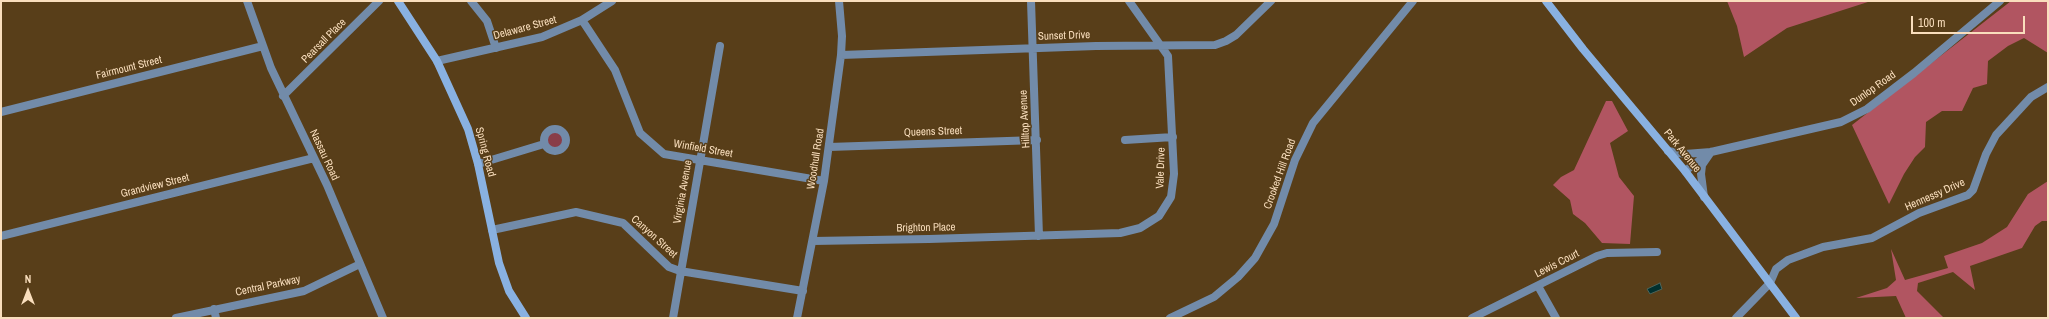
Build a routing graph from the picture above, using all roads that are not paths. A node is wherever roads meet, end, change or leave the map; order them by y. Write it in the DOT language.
graph roads {
  1 [pos="246,1"];
  2 [pos="379,1"];
  3 [pos="398,1"];
  4 [pos="471,1"];
  5 [pos="612,1"];
  6 [pos="839,1"];
  7 [pos="1031,1"];
  8 [pos="1129,1"];
  9 [pos="1271,1"];
  10 [pos="1413,1"];
  11 [pos="1546,1"];
  12 [pos="2000,1"];
  13 [pos="582,20"];
  14 [pos="1160,45"];
  15 [pos="263,46"];
  16 [pos="720,46"];
  17 [pos="496,48"];
  18 [pos="1032,48"];
  19 [pos="841,54"];
  20 [pos="437,61"];
  21 [pos="2048,87"];
  22 [pos="283,96"];
  23 [pos="1,112"];
  24 [pos="1172,137"];
  25 [pos="1037,140"];
  26 [pos="1125,140"];
  27 [pos="544,144"];
  28 [pos="829,147"];
  29 [pos="1668,151"];
  30 [pos="1711,152"];
  31 [pos="314,158"];
  32 [pos="700,160"];
  33 [pos="478,164"];
  34 [pos="1685,170"];
  35 [pos="824,181"];
  36 [pos="1704,197"];
  37 [pos="492,230"];
  38 [pos="1,236"];
  39 [pos="1039,236"];
  40 [pos="813,241"];
  41 [pos="1657,252"];
  42 [pos="360,264"];
  43 [pos="680,271"];
  44 [pos="1770,283"];
  45 [pos="1538,286"];
  46 [pos="803,291"];
  47 [pos="214,309"];
  48 [pos="176,318"];
  49 [pos="216,318"];
  50 [pos="383,318"];
  51 [pos="526,318"];
  52 [pos="672,318"];
  53 [pos="797,318"];
  54 [pos="1170,318"];
  55 [pos="1472,318"];
  56 [pos="1556,318"];
  57 [pos="1736,318"];
  58 [pos="1796,318"];
  1 -- 15 [label="street, Nassau Road"];
  2 -- 22 [label="street, Pearsall Place"];
  3 -- 20 [label="main road, Spring Road"];
  4 -- 17 [label="street"];
  5 -- 13 [label="street, Delaware Street"];
  6 -- 19 [label="street, Woodhull Road"];
  7 -- 18 [label="street, Hilltop Avenue"];
  8 -- 14 [label="street, Vale Drive"];
  9 -- 14 [label="street, Sunset Drive"];
  10 -- 54 [label="street, Crooked Hill Road"];
  11 -- 29 [label="main road, Park Avenue"];
  12 -- 30 [label="street, Dunlop Road"];
  13 -- 17 [label="street, Delaware Street"];
  13 -- 32 [label="street, Winfield Street"];
  14 -- 18 [label="street, Sunset Drive"];
  14 -- 24 [label="street, Vale Drive"];
  15 -- 22 [label="street, Nassau Road"];
  15 -- 23 [label="street, Fairmount Street"];
  16 -- 32 [label="street, Virginia Avenue"];
  17 -- 20 [label="street, Delaware Street"];
  18 -- 19 [label="street, Sunset Drive"];
  18 -- 25 [label="street, Hilltop Avenue"];
  19 -- 28 [label="street, Woodhull Road"];
  20 -- 33 [label="main road, Spring Road"];
  21 -- 44 [label="street, Hennessy Drive"];
  22 -- 31 [label="street, Nassau Road"];
  24 -- 26 [label="street"];
  24 -- 39 [label="street, Vale Drive"];
  25 -- 28 [label="street, Queens Street"];
  25 -- 39 [label="street, Hilltop Avenue"];
  27 -- 33 [label="street"];
  28 -- 35 [label="street, Woodhull Road"];
  29 -- 30 [label="street, Dunlop Road"];
  29 -- 34 [label="main road, Park Avenue"];
  30 -- 34 [label="street, Dunlop Road"];
  30 -- 36 [label="street"];
  31 -- 38 [label="street, Grandview Street"];
  31 -- 42 [label="street, Nassau Road"];
  32 -- 35 [label="street, Winfield Street"];
  32 -- 43 [label="street, Virginia Avenue"];
  33 -- 37 [label="main road, Spring Road"];
  34 -- 36 [label="main road, Park Avenue"];
  35 -- 40 [label="street, Woodhull Road"];
  36 -- 44 [label="main road, Park Avenue"];
  37 -- 43 [label="street, Canyon Street"];
  37 -- 51 [label="main road, Spring Road"];
  39 -- 40 [label="street, Brighton Place"];
  40 -- 46 [label="street, Woodhull Road"];
  41 -- 45 [label="street, Lewis Court"];
  42 -- 47 [label="street, Central Parkway"];
  42 -- 50 [label="street, Nassau Road"];
  43 -- 46 [label="street, Canyon Street"];
  43 -- 52 [label="street, Virginia Avenue"];
  44 -- 57 [label="street, Hennessy Drive"];
  44 -- 58 [label="main road, Park Avenue"];
  45 -- 55 [label="street, Lewis Court"];
  45 -- 56 [label="street"];
  46 -- 53 [label="street, Woodhull Road"];
  47 -- 48 [label="street, Central Parkway"];
  47 -- 49 [label="street"];
}
